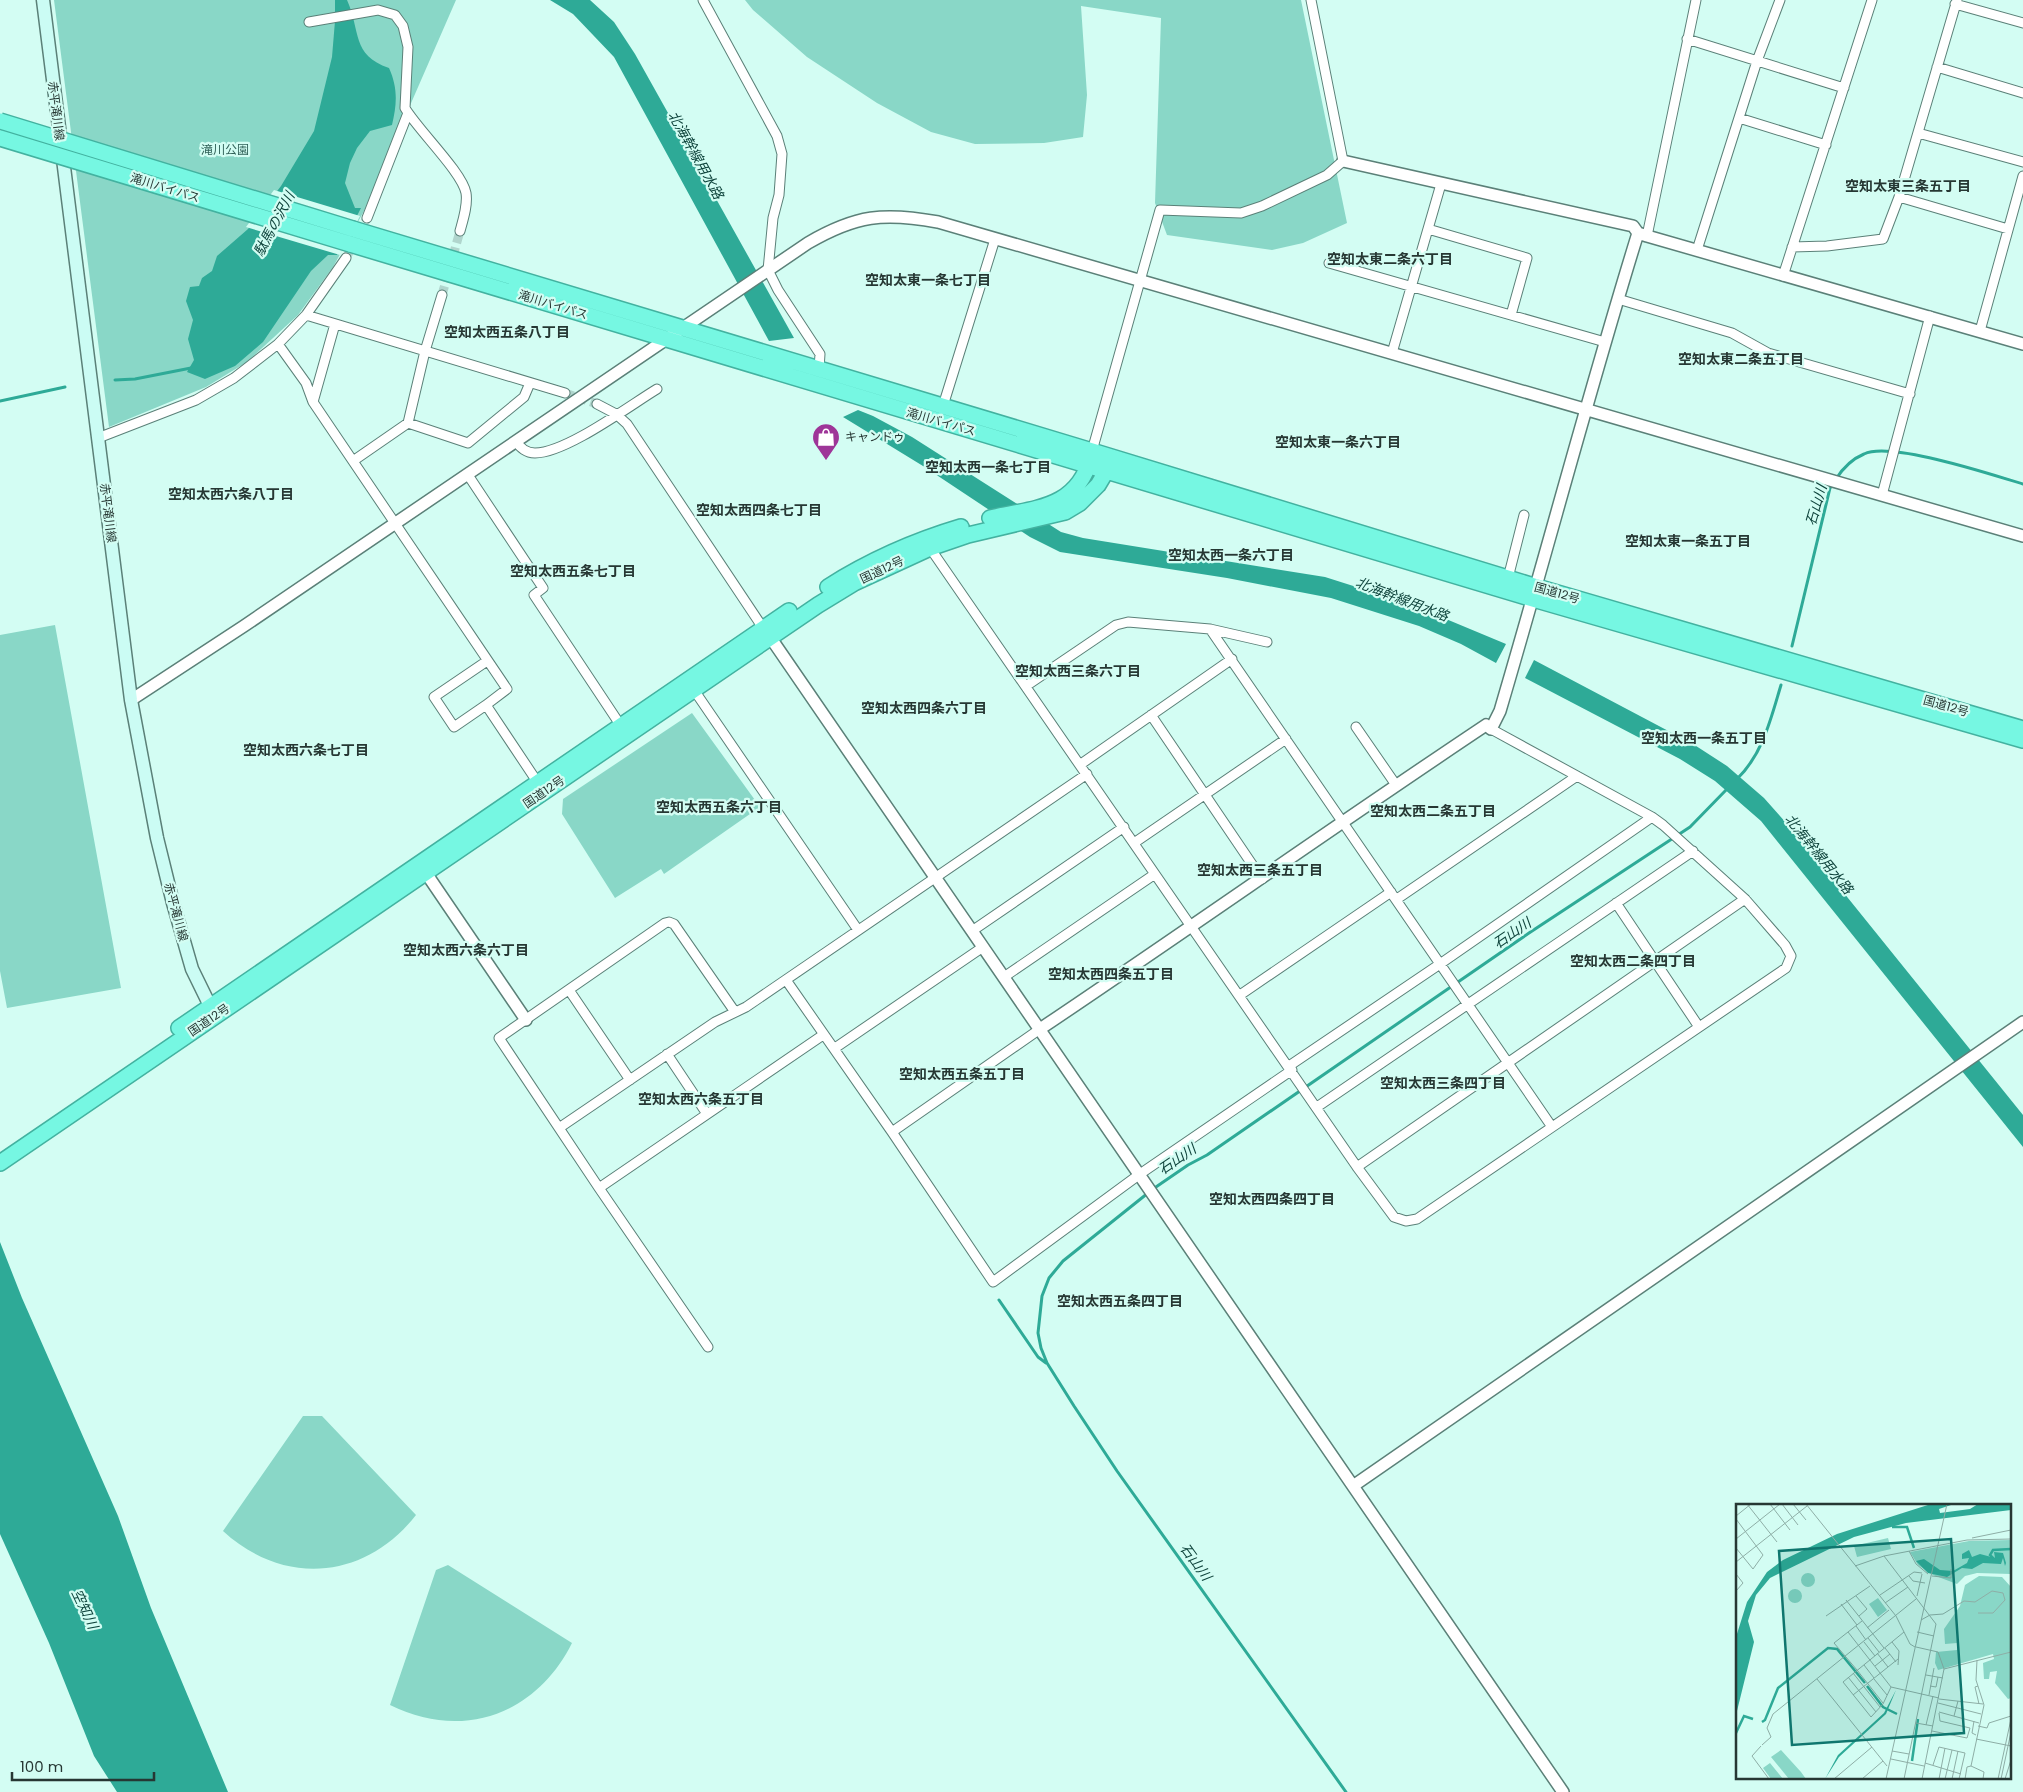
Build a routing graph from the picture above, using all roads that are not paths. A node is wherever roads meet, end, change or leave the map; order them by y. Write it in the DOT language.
graph roads {
  1 [pos="42,0"];
  2 [pos="703,0"];
  3 [pos="1311,0"];
  4 [pos="1696,0"];
  5 [pos="1780,0"];
  6 [pos="1872,0"];
  7 [pos="1956,2"];
  8 [pos="309,22"];
  9 [pos="2023,23"];
  10 [pos="1687,39"];
  11 [pos="1757,61"];
  12 [pos="1937,67"];
  13 [pos="1844,88"];
  14 [pos="2023,93"];
  15 [pos="408,112"];
  16 [pos="1739,118"];
  17 [pos="0,121"];
  18 [pos="1918,133"];
  19 [pos="0,138"];
  20 [pos="1826,145"];
  21 [pos="1343,161"];
  22 [pos="2023,162"];
  23 [pos="2023,176"];
  24 [pos="1442,184"];
  25 [pos="1899,197"];
  26 [pos="368,218"];
  27 [pos="1428,229"];
  28 [pos="2008,229"];
  29 [pos="460,232"];
  30 [pos="1643,234"];
  31 [pos="995,239"];
  32 [pos="1792,248"];
  33 [pos="1697,250"];
  34 [pos="348,251"];
  35 [pos="1329,263"];
  36 [pos="765,272"];
  37 [pos="1783,276"];
  38 [pos="1141,281"];
  39 [pos="1411,287"];
  40 [pos="442,295"];
  41 [pos="1618,299"];
  42 [pos="306,315"];
  43 [pos="1511,315"];
  44 [pos="1930,316"];
  45 [pos="335,324"];
  46 [pos="682,328"];
  47 [pos="1980,331"];
  48 [pos="667,339"];
  49 [pos="1605,342"];
  50 [pos="278,344"];
  51 [pos="2023,344"];
  52 [pos="425,351"];
  53 [pos="1392,354"];
  54 [pos="819,369"];
  55 [pos="530,383"];
  56 [pos="657,389"];
  57 [pos="565,393"];
  58 [pos="1910,394"];
  59 [pos="313,402"];
  60 [pos="597,404"];
  61 [pos="944,406"];
  62 [pos="1586,410"];
  63 [pos="616,414"];
  64 [pos="938,421"];
  65 [pos="408,423"];
  66 [pos="98,438"];
  67 [pos="516,442"];
  68 [pos="1091,458"];
  69 [pos="352,461"];
  70 [pos="1107,470"];
  71 [pos="468,475"];
  72 [pos="1882,495"];
  73 [pos="1048,510"];
  74 [pos="1524,515"];
  75 [pos="993,523"];
  76 [pos="394,524"];
  77 [pos="2023,536"];
  78 [pos="930,548"];
  79 [pos="1508,578"];
  80 [pos="1535,593"];
  81 [pos="1210,629"];
  82 [pos="767,632"];
  83 [pos="1267,642"];
  84 [pos="1232,659"];
  85 [pos="487,660"];
  86 [pos="1026,686"];
  87 [pos="694,690"];
  88 [pos="131,700"];
  89 [pos="486,705"];
  90 [pos="1151,715"];
  91 [pos="621,726"];
  92 [pos="1356,727"];
  93 [pos="1491,729"];
  94 [pos="2023,729"];
  95 [pos="1286,739"];
  96 [pos="2023,740"];
  97 [pos="1081,764"];
  98 [pos="1087,774"];
  99 [pos="1577,776"];
  100 [pos="538,783"];
  101 [pos="1396,785"];
  102 [pos="1205,794"];
  103 [pos="1652,817"];
  104 [pos="1343,822"];
  105 [pos="1124,828"];
  106 [pos="1134,843"];
  107 [pos="1693,851"];
  108 [pos="426,873"];
  109 [pos="1155,874"];
  110 [pos="936,878"];
  111 [pos="1262,879"];
  112 [pos="1394,896"];
  113 [pos="1745,899"];
  114 [pos="1616,903"];
  115 [pos="1193,927"];
  116 [pos="858,930"];
  117 [pos="972,931"];
  118 [pos="983,947"];
  119 [pos="1657,961"];
  120 [pos="1440,964"];
  121 [pos="1004,977"];
  122 [pos="786,980"];
  123 [pos="569,990"];
  124 [pos="1240,995"];
  125 [pos="1469,1004"];
  126 [pos="212,1011"];
  127 [pos="735,1012"];
  128 [pos="526,1020"];
  129 [pos="2023,1022"];
  130 [pos="195,1023"];
  131 [pos="1699,1027"];
  132 [pos="1040,1029"];
  133 [pos="823,1035"];
  134 [pos="835,1048"];
  135 [pos="667,1054"];
  136 [pos="1509,1063"];
  137 [pos="1291,1068"];
  138 [pos="630,1080"];
  139 [pos="1317,1107"];
  140 [pos="707,1114"];
  141 [pos="1552,1127"];
  142 [pos="559,1128"];
  143 [pos="892,1132"];
  144 [pos="0,1151"];
  145 [pos="0,1164"];
  146 [pos="1357,1167"];
  147 [pos="1144,1179"];
  148 [pos="599,1188"];
  149 [pos="708,1346"];
  150 [pos="1353,1486"];
  151 [pos="1563,1792"];
  1 -- 66 [label="main road, 赤平滝川線"];
  2 -- 36 [label="street"];
  3 -- 21 [label="street"];
  4 -- 10 [label="street"];
  5 -- 11 [label="street"];
  6 -- 13 [label="street"];
  7 -- 9 [label="street"];
  7 -- 12 [label="street"];
  8 -- 15 [label="street"];
  10 -- 11 [label="street"];
  10 -- 30 [label="street"];
  11 -- 13 [label="street"];
  11 -- 16 [label="street"];
  12 -- 14 [label="street"];
  12 -- 18 [label="street"];
  13 -- 20 [label="street"];
  15 -- 26 [label="street"];
  15 -- 29 [label="street"];
  16 -- 20 [label="street"];
  16 -- 33 [label="street"];
  17 -- 46 [label="highway, 滝川バイパス, bridge"];
  18 -- 22 [label="street"];
  18 -- 25 [label="street"];
  19 -- 34 [label="highway, 滝川バイパス, bridge"];
  20 -- 32 [label="street"];
  21 -- 24 [label="street"];
  21 -- 38 [label="street"];
  23 -- 28 [label="street"];
  24 -- 27 [label="street"];
  24 -- 30 [label="street"];
  25 -- 28 [label="street"];
  25 -- 32 [label="street"];
  27 -- 39 [label="street"];
  27 -- 43 [label="street"];
  28 -- 47 [label="street"];
  30 -- 33 [label="street"];
  30 -- 41 [label="street"];
  31 -- 36 [label="street"];
  31 -- 38 [label="street"];
  31 -- 61 [label="street"];
  32 -- 37 [label="street"];
  33 -- 37 [label="street"];
  34 -- 42 [label="street"];
  34 -- 48 [label="highway, 滝川バイパス"];
  35 -- 39 [label="street"];
  36 -- 46 [label="street"];
  36 -- 54 [label="street"];
  37 -- 44 [label="street"];
  38 -- 53 [label="street"];
  38 -- 68 [label="street"];
  39 -- 43 [label="street"];
  39 -- 53 [label="street"];
  40 -- 52 [label="street"];
  41 -- 49 [label="street"];
  41 -- 58 [label="street"];
  42 -- 45 [label="street"];
  42 -- 50 [label="street"];
  43 -- 49 [label="street"];
  44 -- 47 [label="street"];
  44 -- 58 [label="street"];
  45 -- 52 [label="street"];
  45 -- 59 [label="street"];
  46 -- 48 [label="street"];
  46 -- 54 [label="highway, 滝川バイパス"];
  47 -- 51 [label="street"];
  48 -- 64 [label="highway, 滝川バイパス"];
  48 -- 67 [label="street"];
  49 -- 62 [label="street"];
  50 -- 59 [label="street"];
  50 -- 66 [label="street"];
  52 -- 55 [label="street"];
  52 -- 65 [label="street"];
  53 -- 62 [label="street"];
  54 -- 61 [label="highway, 滝川バイパス"];
  55 -- 57 [label="street"];
  55 -- 65 [label="street"];
  56 -- 63 [label="street"];
  58 -- 72 [label="street"];
  59 -- 69 [label="street"];
  60 -- 63 [label="street"];
  61 -- 64 [label="street"];
  61 -- 68 [label="highway, 滝川バイパス"];
  62 -- 72 [label="street"];
  62 -- 80 [label="street"];
  63 -- 67 [label="street"];
  63 -- 82 [label="street"];
  64 -- 68 [label="highway, 滝川バイパス"];
  65 -- 69 [label="street"];
  66 -- 88 [label="main road, 赤平滝川線"];
  67 -- 71 [label="street"];
  68 -- 70 [label="highway"];
  68 -- 73 [label="highway, 国道12号"];
  68 -- 79 [label="highway, 国道12号"];
  69 -- 76 [label="street"];
  70 -- 73 [label="highway, 国道12号"];
  70 -- 80 [label="highway, 国道12号"];
  71 -- 76 [label="street"];
  71 -- 91 [label="street"];
  72 -- 77 [label="street"];
  73 -- 75 [label="highway, 国道12号"];
  74 -- 79 [label="street"];
  75 -- 78 [label="highway, 国道12号"];
  75 -- 82 [label="highway, 国道12号"];
  76 -- 85 [label="street"];
  76 -- 88 [label="street"];
  78 -- 82 [label="highway, 国道12号"];
  78 -- 86 [label="street"];
  79 -- 80 [label="highway, 国道12号"];
  80 -- 93 [label="street"];
  80 -- 94 [label="highway, 国道12号"];
  80 -- 96 [label="highway, 国道12号"];
  81 -- 83 [label="street"];
  81 -- 84 [label="street"];
  81 -- 86 [label="street"];
  82 -- 87 [label="highway, 国道12号"];
  82 -- 91 [label="highway, 国道12号"];
  82 -- 110 [label="street"];
  84 -- 90 [label="street"];
  84 -- 95 [label="street"];
  85 -- 89 [label="street"];
  85 -- 89 [label="street"];
  86 -- 97 [label="street"];
  87 -- 108 [label="highway, 国道12号"];
  87 -- 116 [label="street"];
  88 -- 126 [label="main road, 赤平滝川線"];
  89 -- 100 [label="street"];
  90 -- 97 [label="street"];
  90 -- 102 [label="street"];
  91 -- 100 [label="highway, 国道12号"];
  92 -- 101 [label="street"];
  93 -- 99 [label="street"];
  93 -- 101 [label="street"];
  95 -- 102 [label="street"];
  95 -- 104 [label="street"];
  97 -- 98 [label="street"];
  98 -- 105 [label="street"];
  98 -- 110 [label="street"];
  99 -- 103 [label="street"];
  99 -- 112 [label="street"];
  100 -- 126 [label="highway, 国道12号"];
  101 -- 104 [label="street"];
  102 -- 106 [label="street"];
  102 -- 111 [label="street"];
  103 -- 107 [label="street"];
  103 -- 120 [label="street"];
  104 -- 111 [label="street"];
  104 -- 112 [label="street"];
  105 -- 106 [label="street"];
  105 -- 117 [label="street"];
  106 -- 109 [label="street"];
  107 -- 113 [label="street"];
  107 -- 114 [label="street"];
  108 -- 126 [label="highway, 国道12号"];
  108 -- 128 [label="street"];
  109 -- 115 [label="street"];
  109 -- 121 [label="street"];
  110 -- 116 [label="street"];
  110 -- 117 [label="street"];
  111 -- 115 [label="street"];
  112 -- 120 [label="street"];
  112 -- 124 [label="street"];
  113 -- 119 [label="street"];
  113 -- 131 [label="street"];
  114 -- 119 [label="street"];
  114 -- 125 [label="street"];
  115 -- 124 [label="street"];
  115 -- 132 [label="street"];
  116 -- 122 [label="street"];
  117 -- 118 [label="street"];
  118 -- 121 [label="street"];
  118 -- 134 [label="street"];
  119 -- 131 [label="street"];
  119 -- 136 [label="street"];
  120 -- 125 [label="street"];
  120 -- 137 [label="street"];
  121 -- 132 [label="street"];
  122 -- 127 [label="street"];
  122 -- 133 [label="street"];
  123 -- 127 [label="street"];
  123 -- 128 [label="street"];
  123 -- 138 [label="street"];
  124 -- 137 [label="street"];
  125 -- 136 [label="street"];
  125 -- 139 [label="street"];
  126 -- 130 [label="highway, 国道12号"];
  127 -- 135 [label="street"];
  128 -- 142 [label="street"];
  129 -- 150 [label="street"];
  130 -- 144 [label="highway, 国道12号"];
  130 -- 145 [label="highway, 国道12号"];
  131 -- 141 [label="street"];
  132 -- 143 [label="street"];
  132 -- 147 [label="street"];
  133 -- 134 [label="street"];
  133 -- 140 [label="street"];
  134 -- 143 [label="street"];
  135 -- 138 [label="street"];
  135 -- 140 [label="street"];
  136 -- 141 [label="street"];
  136 -- 146 [label="street"];
  137 -- 139 [label="street"];
  137 -- 147 [label="street"];
  138 -- 142 [label="street"];
  139 -- 146 [label="street"];
  140 -- 148 [label="street"];
  141 -- 146 [label="street"];
  142 -- 148 [label="street"];
  143 -- 147 [label="street"];
  147 -- 150 [label="street"];
  148 -- 149 [label="street"];
  150 -- 151 [label="street"];
}
